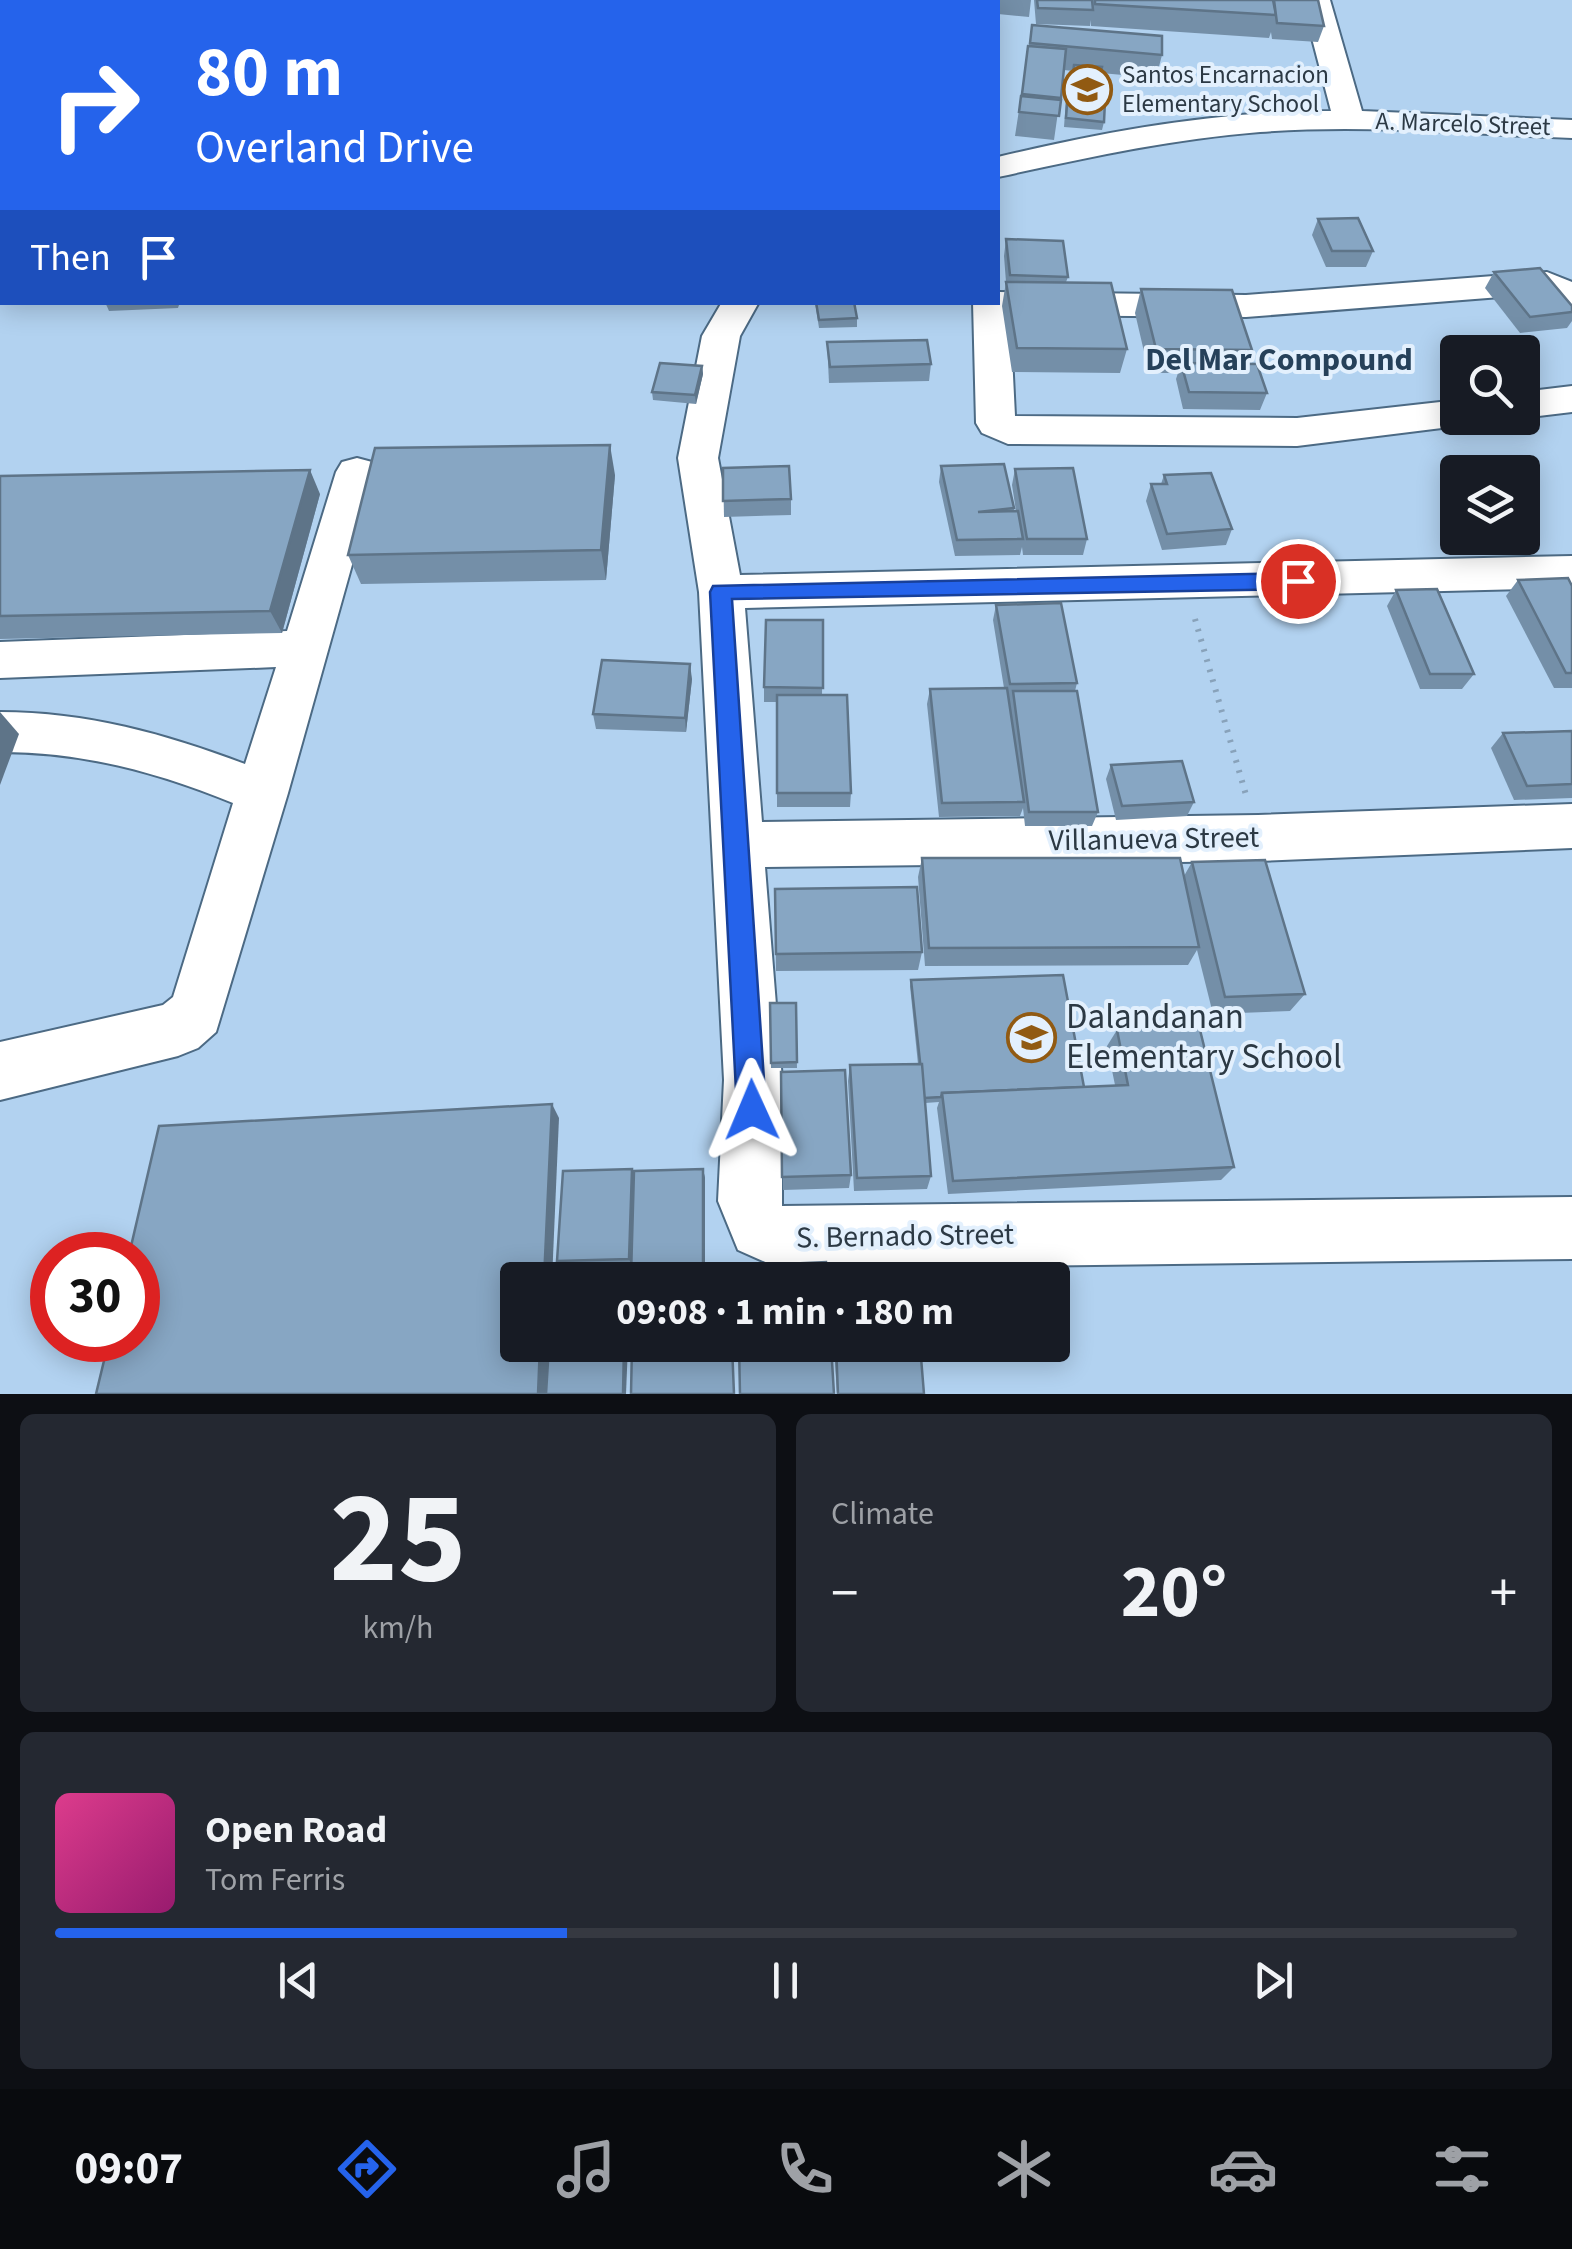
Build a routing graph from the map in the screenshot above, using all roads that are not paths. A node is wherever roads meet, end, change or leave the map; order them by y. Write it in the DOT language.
graph roads {
  1 [pos="1316,0"];
  2 [pos="1349,120"];
  3 [pos="1572,129"];
  4 [pos="1000,166"];
  5 [pos="1000,303"];
  6 [pos="739,305"];
  7 [pos="991,305"];
  8 [pos="1572,306"];
  9 [pos="1572,399"];
  10 [pos="1540,403"];
  11 [pos="1440,415"];
  12 [pos="357,472"];
  13 [pos="1572,572"];
  14 [pos="720,592"];
  15 [pos="304,648"];
  16 [pos="0,660"];
  17 [pos="0,732"];
  18 [pos="263,793"];
  19 [pos="1572,826"];
  20 [pos="735,845"];
  21 [pos="0,1070"];
  22 [pos="1572,1228"];
  1 -- 2 [label="street"];
  2 -- 3 [label="street, A. Marcelo Street"];
  2 -- 4 [label="street, A. Marcelo Street"];
  5 -- 8 [label="street"];
  6 -- 14 [label="street, S. Bernado Street"];
  7 -- 11 [label="street"];
  9 -- 10 [label="street"];
  12 -- 15 [label="street"];
  13 -- 14 [label="street"];
  14 -- 20 [label="street, S. Bernado Street"];
  15 -- 16 [label="street"];
  15 -- 18 [label="street"];
  17 -- 18 [label="street"];
  18 -- 21 [label="street"];
  19 -- 20 [label="street, Villanueva Street"];
  20 -- 22 [label="street, S. Bernado Street"];
}
